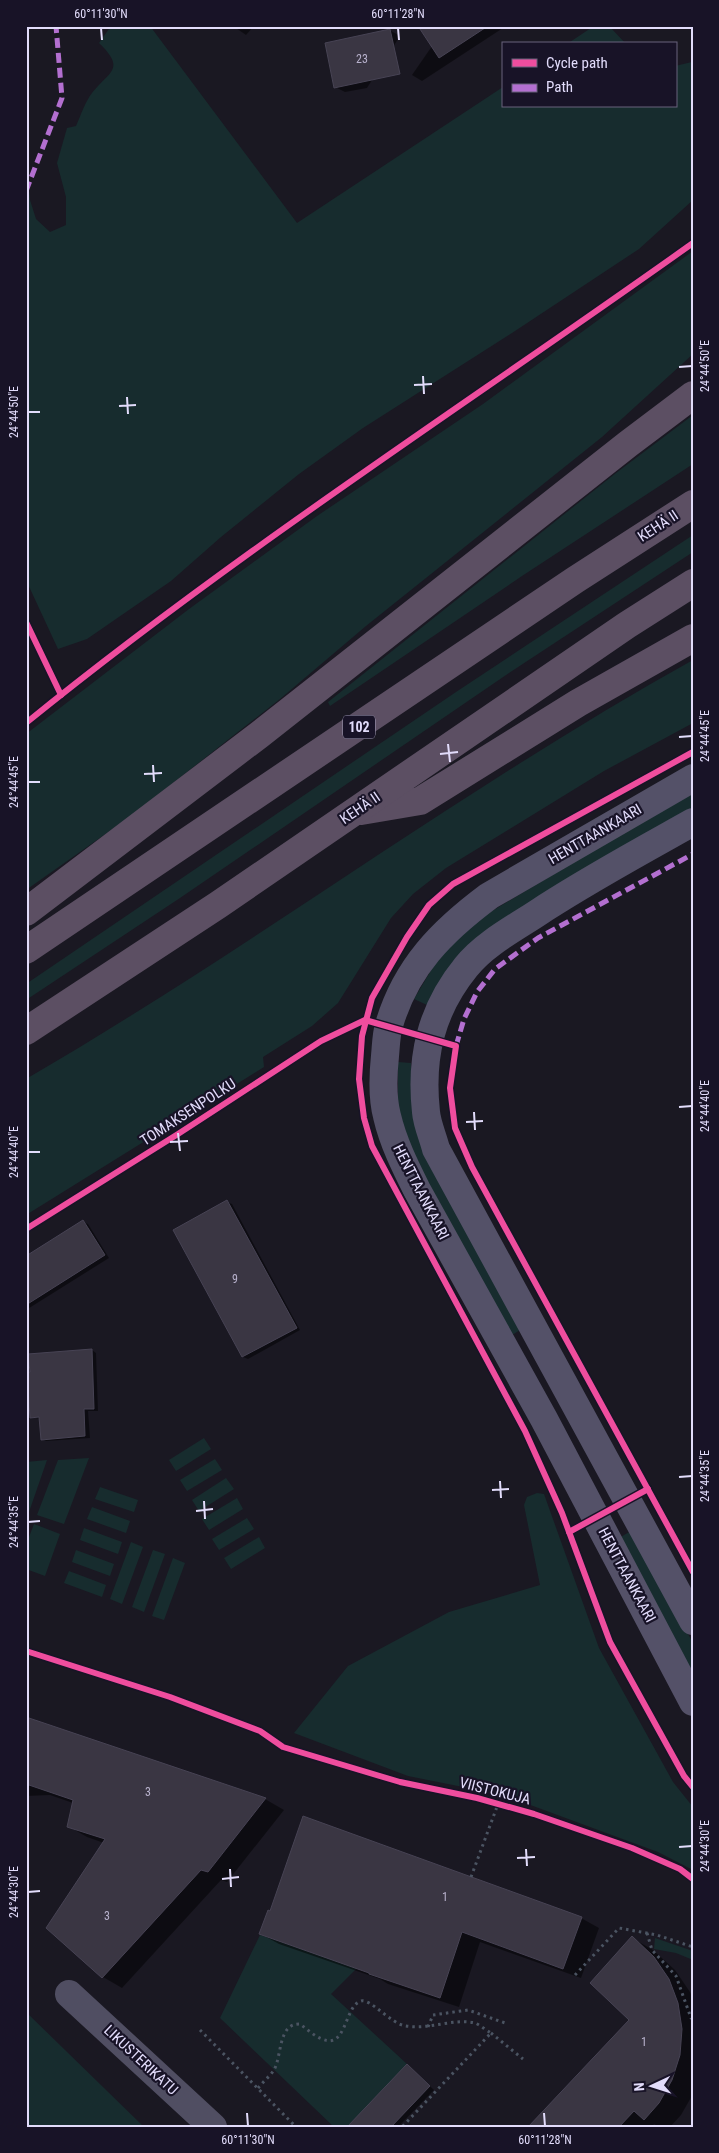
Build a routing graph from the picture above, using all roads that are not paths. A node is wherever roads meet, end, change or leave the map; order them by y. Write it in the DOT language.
graph roads {
  1 [pos="693,395"];
  2 [pos="693,504"];
  3 [pos="693,583"];
  4 [pos="693,638"];
  5 [pos="693,778"];
  6 [pos="353,813"];
  7 [pos="693,822"];
  8 [pos="26,912"];
  9 [pos="26,950"];
  10 [pos="26,1031"];
  11 [pos="693,1621"];
  12 [pos="693,1702"];
  13 [pos="69,1994"];
  14 [pos="213,2127"];
  1 -- 8 [label="highway"];
  2 -- 9 [label="highway, KEHÄ II / 102"];
  3 -- 6 [label="highway, KEHÄ II"];
  4 -- 6 [label="highway"];
  5 -- 12 [label="main road, HENTTAANKAARI"];
  6 -- 10 [label="highway, KEHÄ II"];
  7 -- 11 [label="main road"];
  13 -- 14 [label="street, LIKUSTERIKATU"];
}
